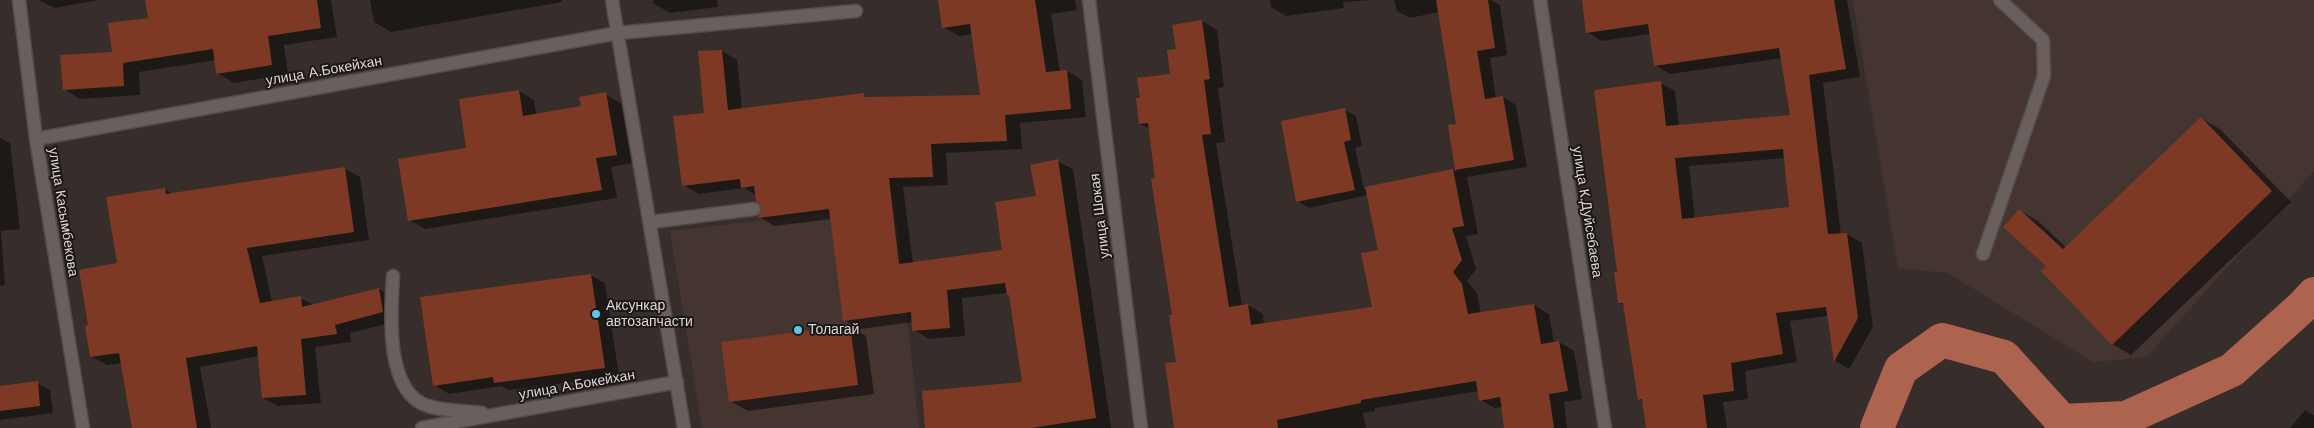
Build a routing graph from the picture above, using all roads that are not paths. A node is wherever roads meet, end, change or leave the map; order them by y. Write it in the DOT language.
graph roads {
  1 [pos="19,0"];
  2 [pos="612,0"];
  3 [pos="1089,0"];
  4 [pos="1540,0"];
  5 [pos="2000,0"];
  6 [pos="856,12"];
  7 [pos="618,33"];
  8 [pos="36,139"];
  9 [pos="754,209"];
  10 [pos="651,222"];
  11 [pos="1983,254"];
  12 [pos="393,276"];
  13 [pos="677,382"];
  14 [pos="496,415"];
  15 [pos="83,428"];
  16 [pos="422,428"];
  17 [pos="684,428"];
  18 [pos="1141,428"];
  19 [pos="1605,428"];
  1 -- 8 [label="street, улица Касымбекова"];
  2 -- 7 [label="street"];
  3 -- 18 [label="street, улица Шокая"];
  4 -- 19 [label="street, улица К.Дуйсебаева"];
  5 -- 11 [label="street"];
  6 -- 7 [label="street, улица А.Бокейхан"];
  7 -- 8 [label="street, улица А.Бокейхан"];
  7 -- 10 [label="street"];
  8 -- 15 [label="street, улица Касымбекова"];
  9 -- 10 [label="street"];
  10 -- 13 [label="street"];
  12 -- 14 [label="street"];
  13 -- 14 [label="street, улица А.Бокейхан"];
  13 -- 17 [label="street"];
  14 -- 16 [label="street, улица А.Бокейхан"];
}
